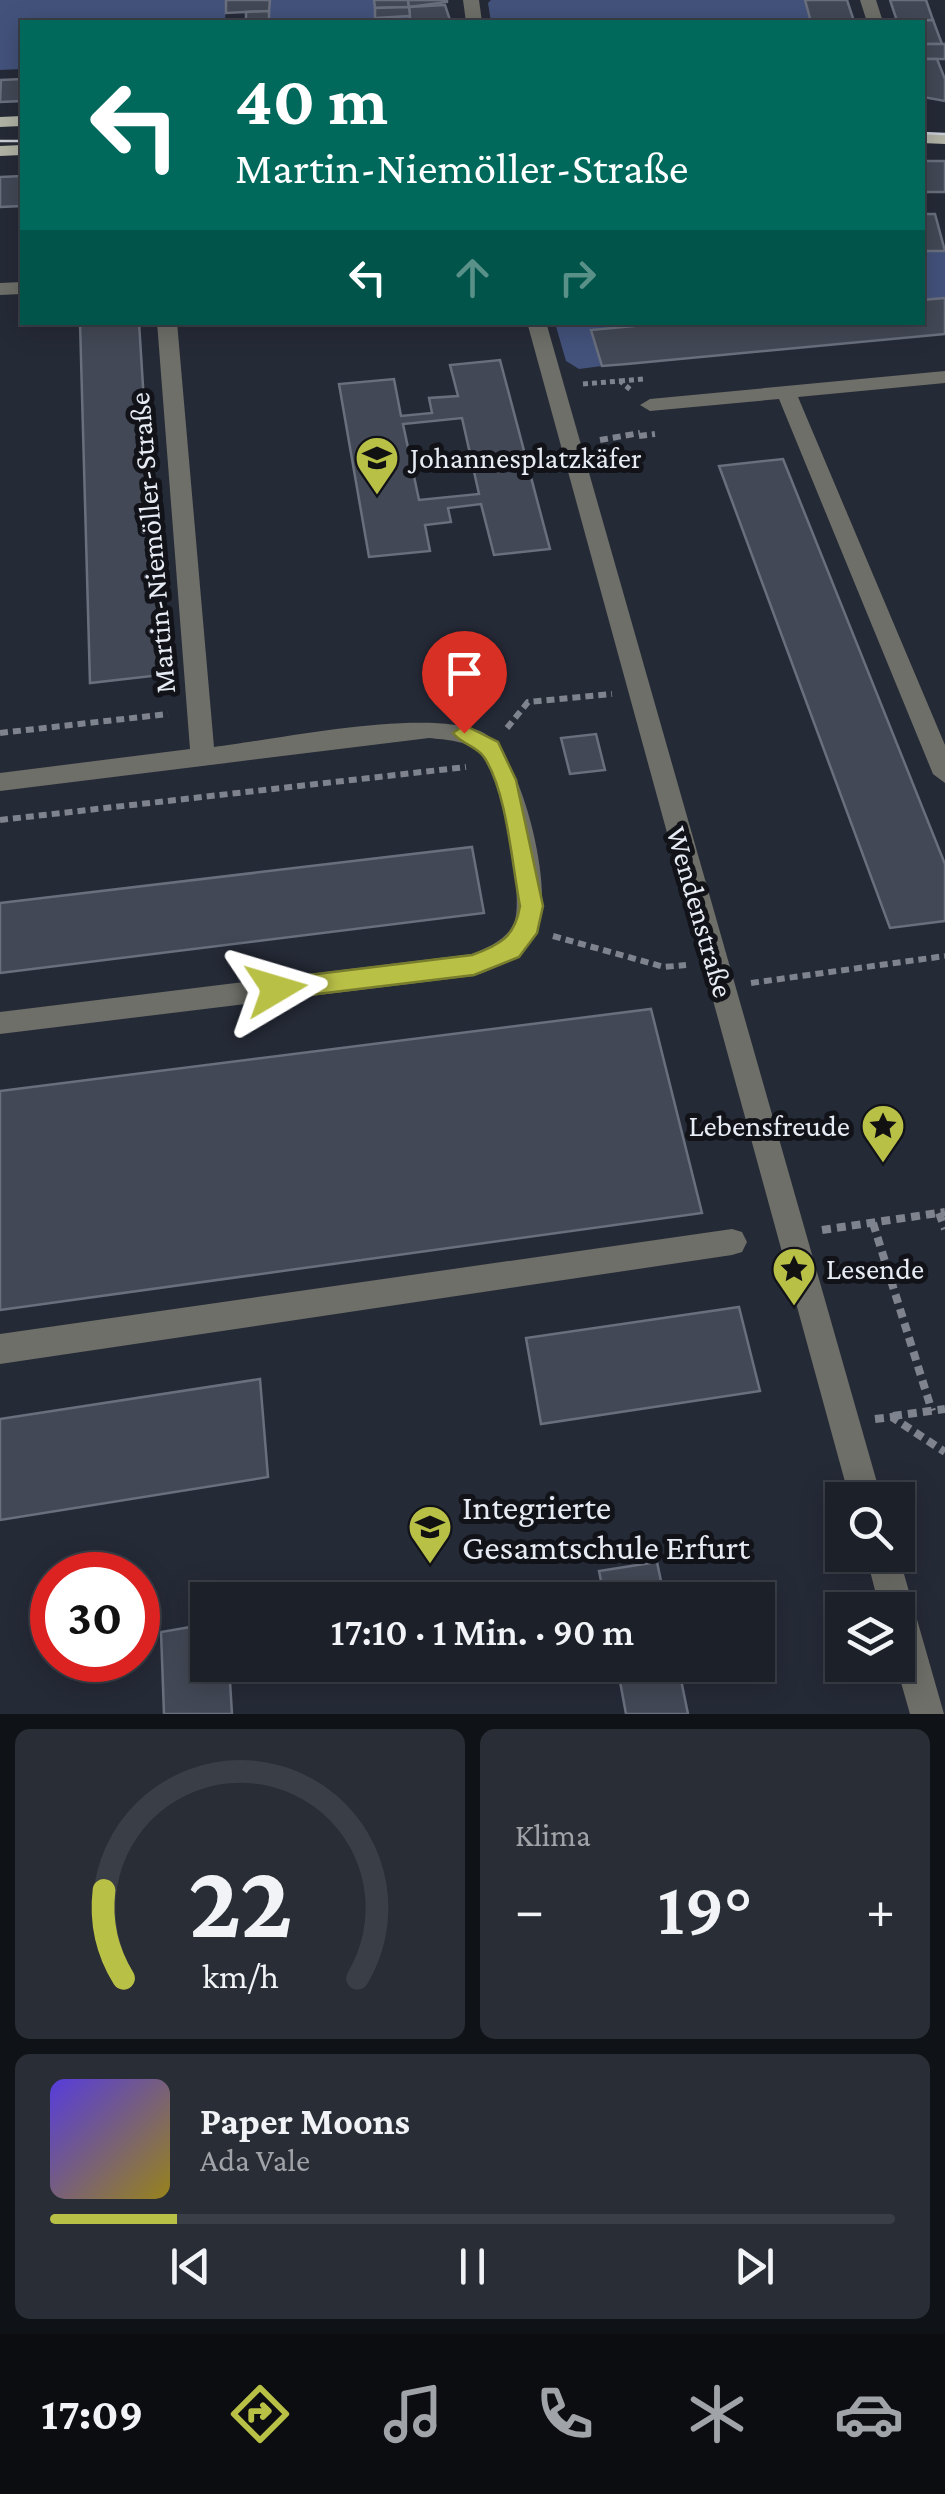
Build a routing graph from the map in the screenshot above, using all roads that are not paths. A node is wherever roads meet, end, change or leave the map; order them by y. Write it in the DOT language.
graph roads {
  1 [pos="167,325"];
  2 [pos="537,325"];
  3 [pos="945,377"];
  4 [pos="786,392"];
  5 [pos="650,406"];
  6 [pos="203,758"];
  7 [pos="945,774"];
  8 [pos="0,782"];
  9 [pos="0,1022"];
  10 [pos="732,1242"];
  11 [pos="0,1349"];
  12 [pos="861,1482"];
  13 [pos="915,1672"];
  14 [pos="927,1714"];
  1 -- 6 [label="street, Martin-Niemöller-Straße"];
  2 -- 12 [label="street, Wendenstraße"];
  3 -- 4 [label="street"];
  4 -- 5 [label="street"];
  4 -- 7 [label="street"];
  6 -- 8 [label="street"];
  6 -- 9 [label="street"];
  10 -- 11 [label="street"];
  13 -- 14 [label="street"];
}
